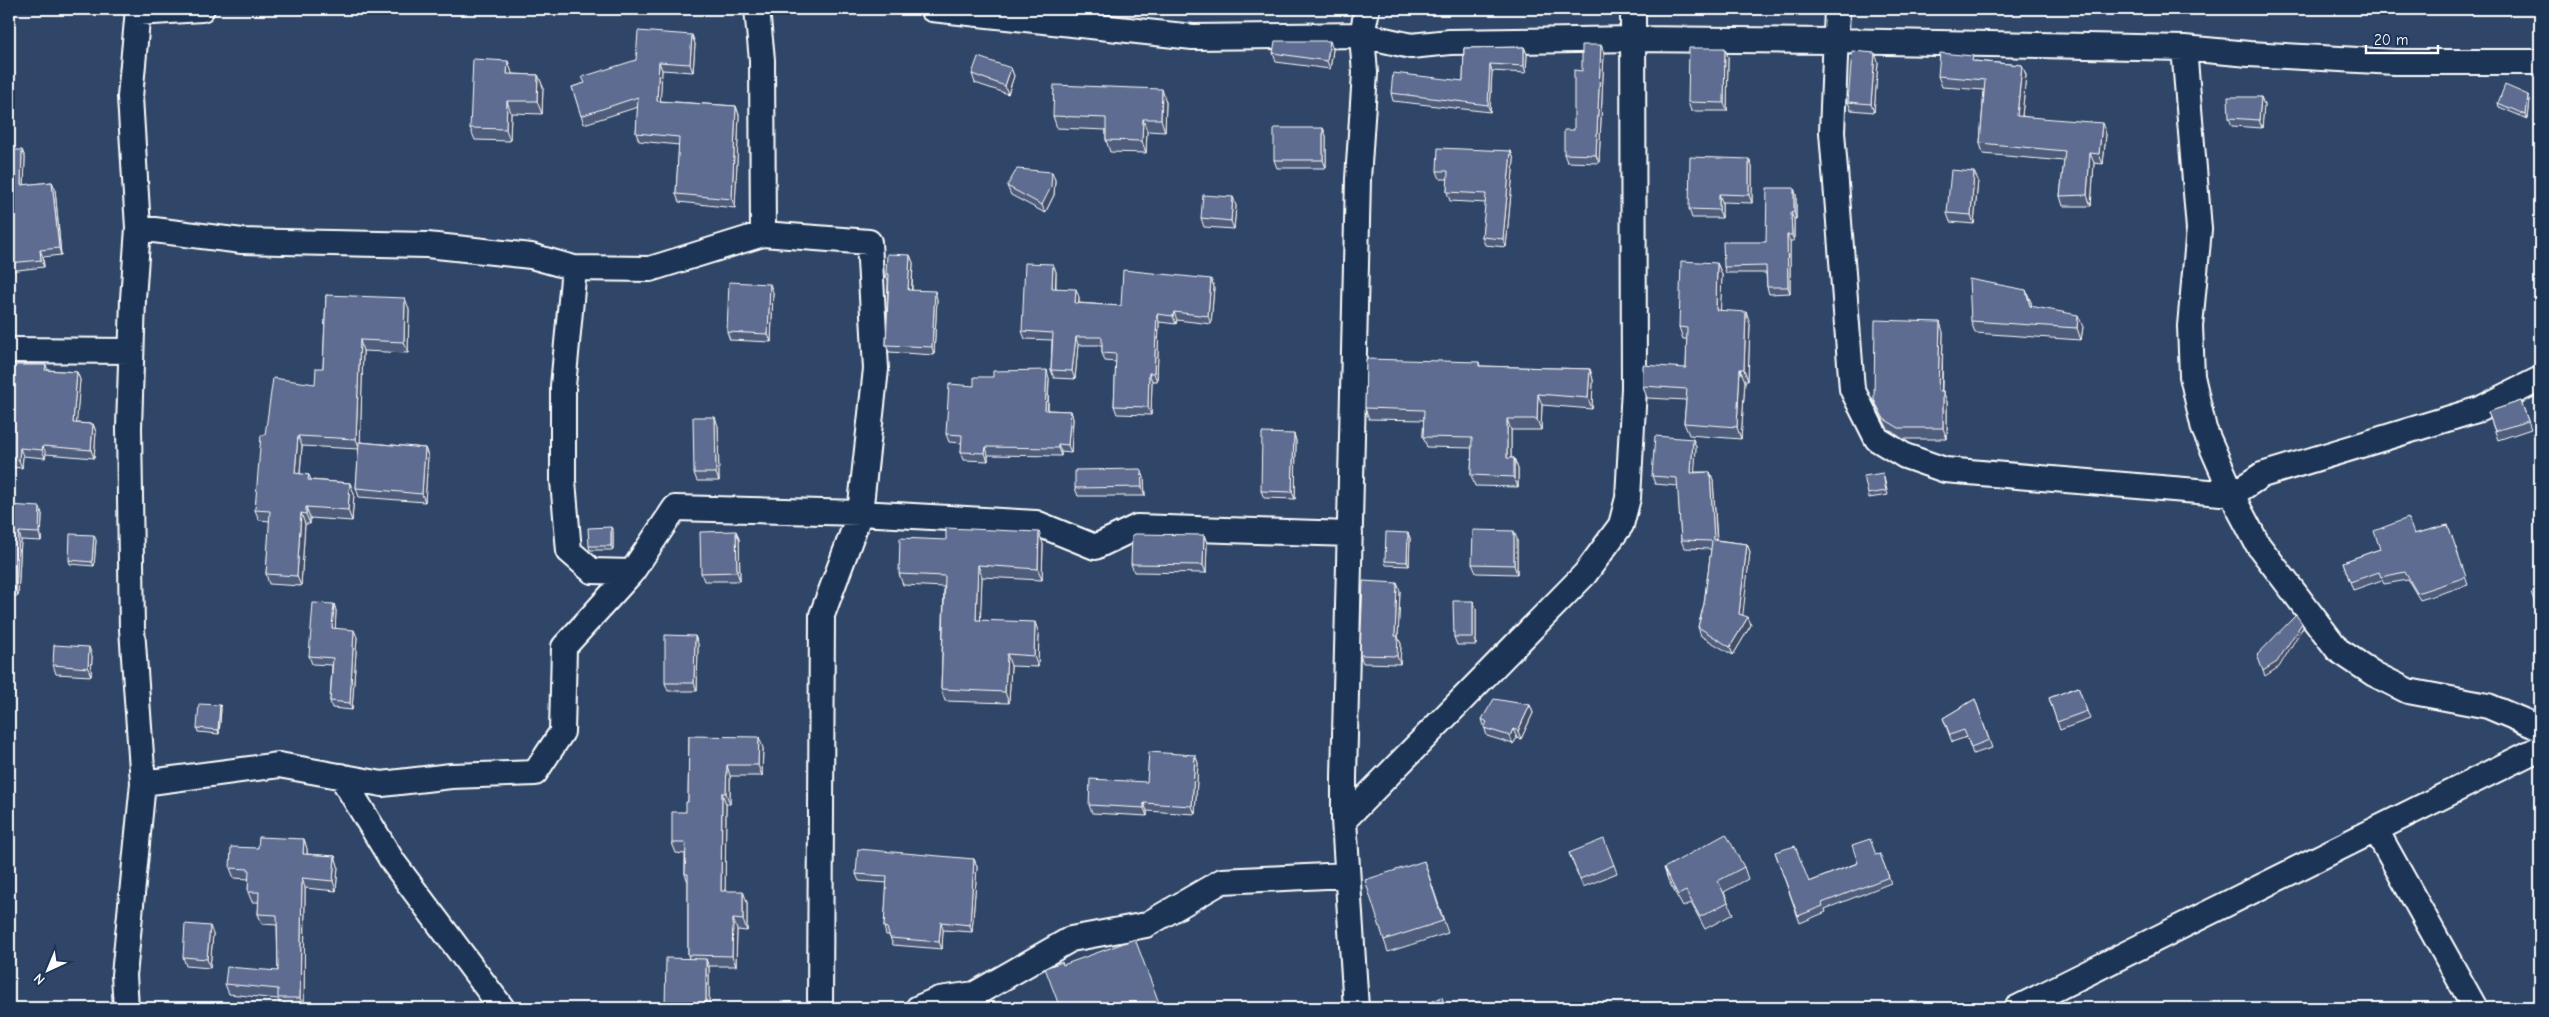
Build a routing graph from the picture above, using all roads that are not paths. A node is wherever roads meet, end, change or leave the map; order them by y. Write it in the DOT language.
graph roads {
  1 [pos="202,9"];
  2 [pos="757,9"];
  3 [pos="932,9"];
  4 [pos="1367,9"];
  5 [pos="1633,9"];
  6 [pos="1837,9"];
  7 [pos="137,11"];
  8 [pos="1362,35"];
  9 [pos="1632,39"];
  10 [pos="1835,41"];
  11 [pos="2184,48"];
  12 [pos="2540,62"];
  13 [pos="138,228"];
  14 [pos="764,234"];
  15 [pos="574,268"];
  16 [pos="9,350"];
  17 [pos="131,351"];
  18 [pos="2540,379"];
  19 [pos="2233,494"];
  20 [pos="860,513"];
  21 [pos="1350,534"];
  22 [pos="632,572"];
  23 [pos="2540,728"];
  24 [pos="2540,748"];
  25 [pos="341,776"];
  26 [pos="143,783"];
  27 [pos="1344,820"];
  28 [pos="2376,830"];
  29 [pos="1347,876"];
  30 [pos="126,1008"];
  31 [pos="502,1008"];
  32 [pos="820,1008"];
  33 [pos="918,1008"];
  34 [pos="1356,1008"];
  35 [pos="2017,1008"];
  36 [pos="2475,1008"];
  1 -- 7 [label="street"];
  2 -- 14 [label="street"];
  3 -- 8 [label="street"];
  4 -- 8 [label="street"];
  5 -- 9 [label="street"];
  6 -- 10 [label="street"];
  7 -- 13 [label="street"];
  8 -- 9 [label="street"];
  8 -- 21 [label="street"];
  9 -- 10 [label="street"];
  9 -- 27 [label="street"];
  10 -- 11 [label="street"];
  10 -- 19 [label="street"];
  11 -- 12 [label="street"];
  11 -- 19 [label="street"];
  13 -- 15 [label="street"];
  13 -- 17 [label="street"];
  14 -- 15 [label="street"];
  14 -- 20 [label="street"];
  15 -- 22 [label="street"];
  16 -- 17 [label="street"];
  17 -- 26 [label="street"];
  18 -- 19 [label="street"];
  19 -- 23 [label="street"];
  20 -- 21 [label="street"];
  20 -- 22 [label="street"];
  20 -- 32 [label="street"];
  21 -- 27 [label="street"];
  22 -- 25 [label="street"];
  24 -- 28 [label="street"];
  25 -- 26 [label="street"];
  25 -- 31 [label="street"];
  26 -- 30 [label="street"];
  27 -- 29 [label="street"];
  28 -- 35 [label="street"];
  28 -- 36 [label="street"];
  29 -- 33 [label="street"];
  29 -- 34 [label="street"];
}
